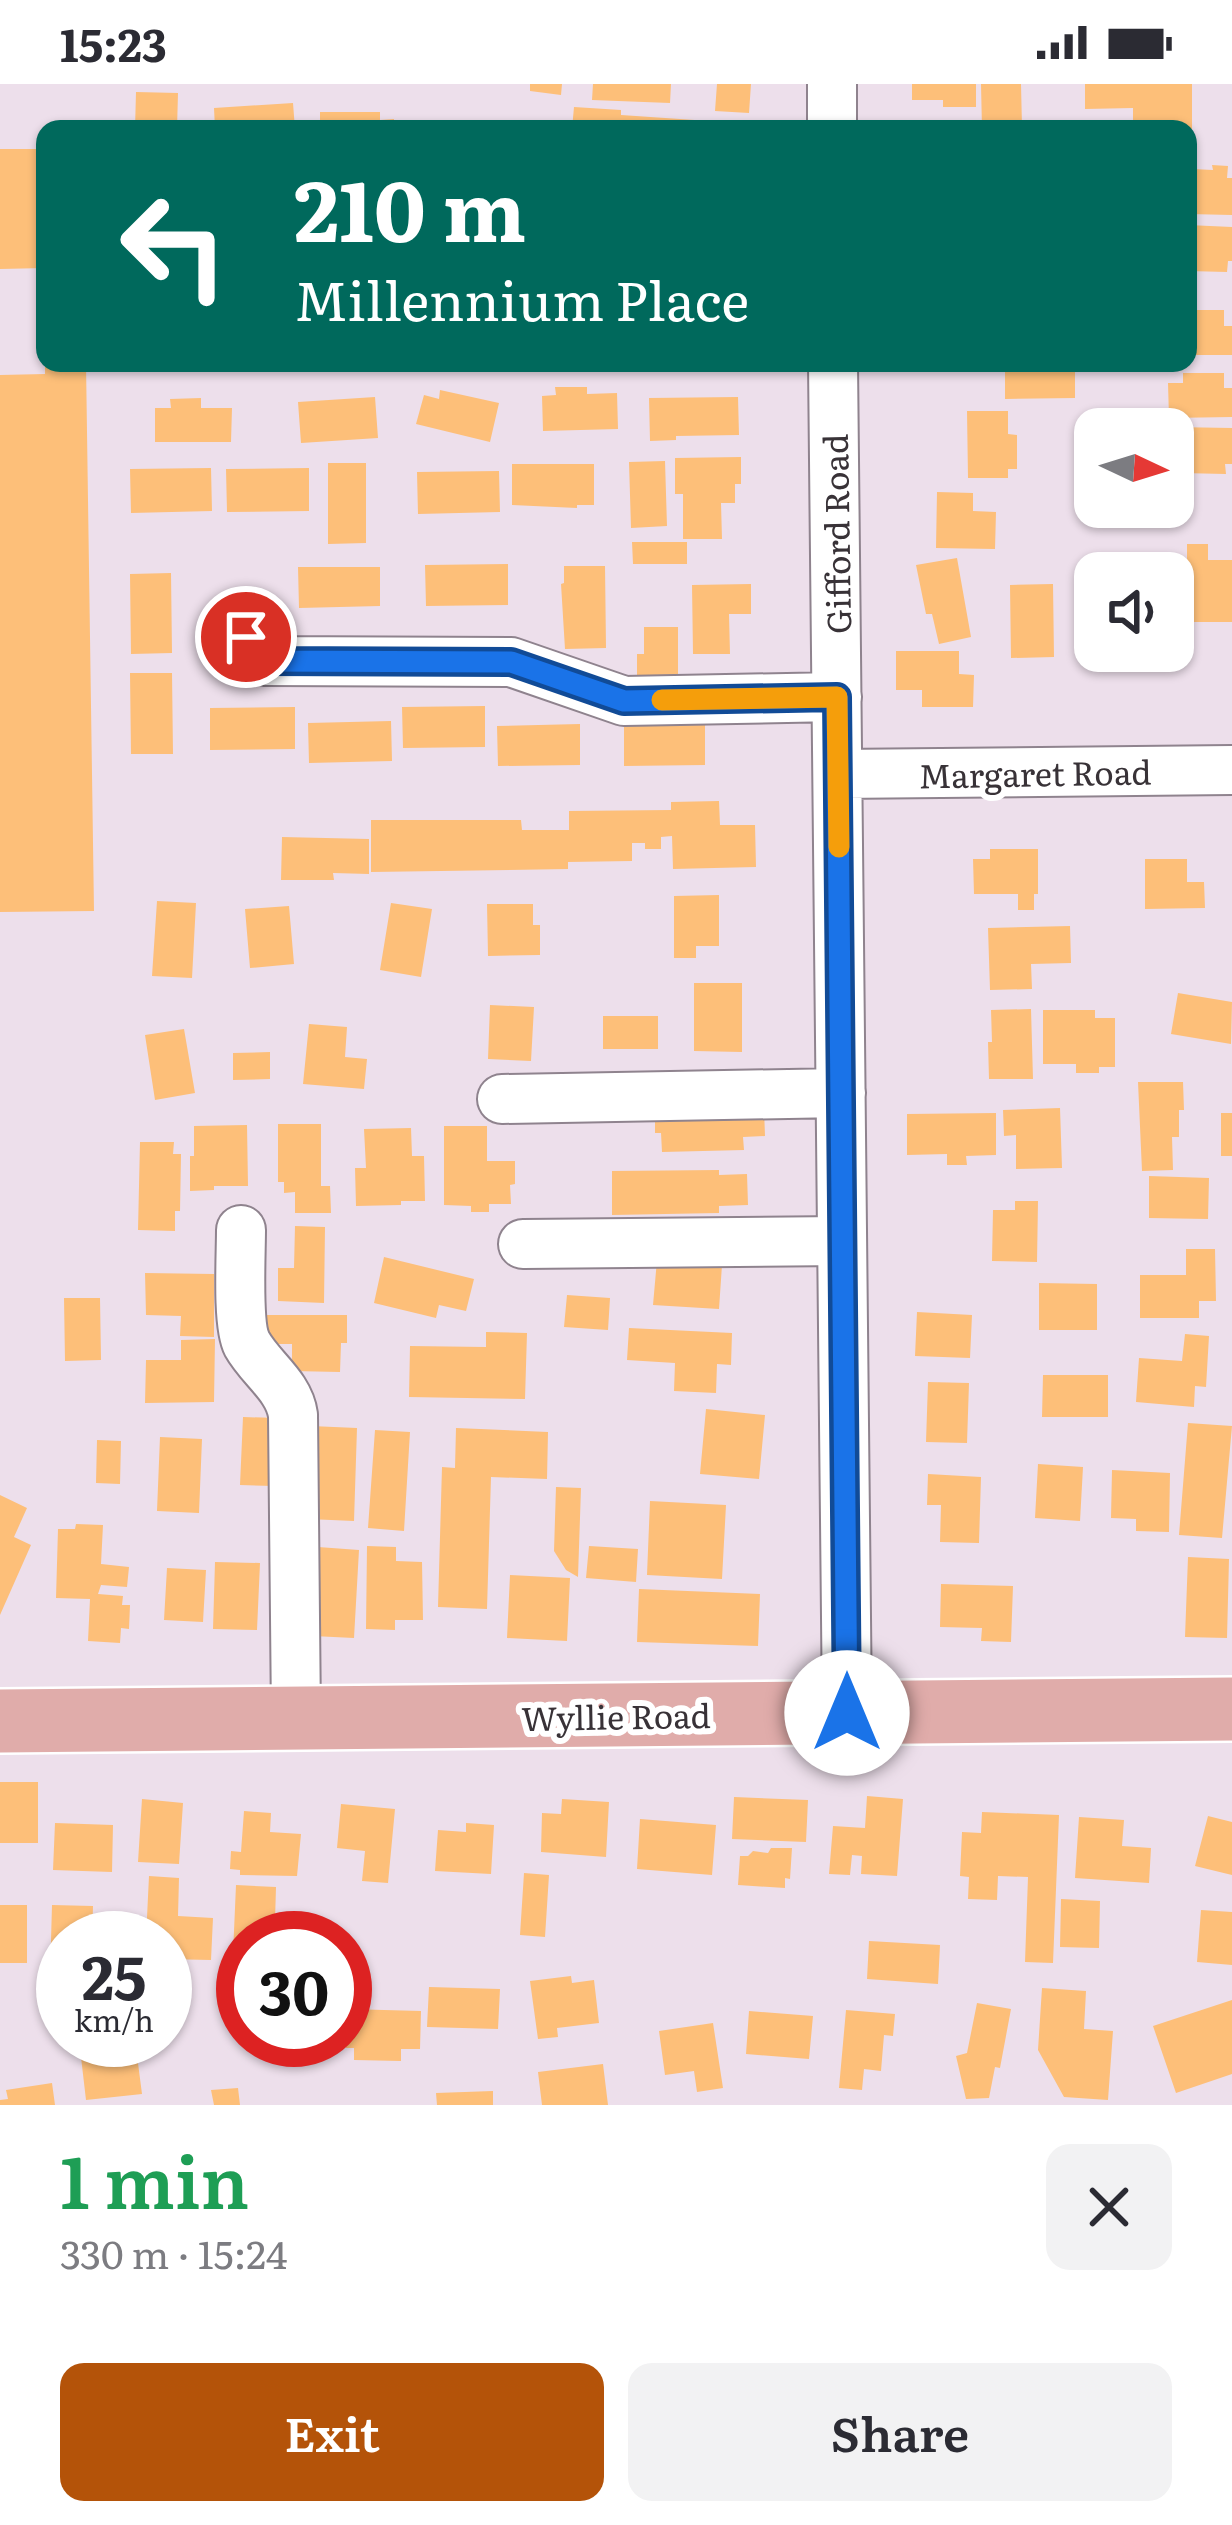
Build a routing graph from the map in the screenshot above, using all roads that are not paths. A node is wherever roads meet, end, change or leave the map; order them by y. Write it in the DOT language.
graph roads {
  1 [pos="832,84"];
  2 [pos="832,120"];
  3 [pos="833,372"];
  4 [pos="246,637"];
  5 [pos="837,697"];
  6 [pos="1232,770"];
  7 [pos="838,774"];
  8 [pos="841,1094"];
  9 [pos="502,1099"];
  10 [pos="241,1230"];
  11 [pos="842,1241"];
  12 [pos="523,1244"];
  13 [pos="1232,1709"];
  14 [pos="847,1713"];
  15 [pos="296,1718"];
  16 [pos="0,1721"];
  1 -- 2 [label="street"];
  3 -- 5 [label="street, Gifford Road"];
  4 -- 5 [label="street"];
  5 -- 7 [label="street, Gifford Road"];
  6 -- 7 [label="street, Margaret Road"];
  7 -- 8 [label="street, Gifford Road"];
  8 -- 9 [label="street"];
  8 -- 11 [label="street, Gifford Road"];
  10 -- 15 [label="street"];
  11 -- 12 [label="street"];
  11 -- 14 [label="street, Gifford Road"];
  13 -- 14 [label="main road, Wyllie Road"];
  14 -- 15 [label="main road, Wyllie Road"];
  15 -- 16 [label="main road, Wyllie Road"];
}
